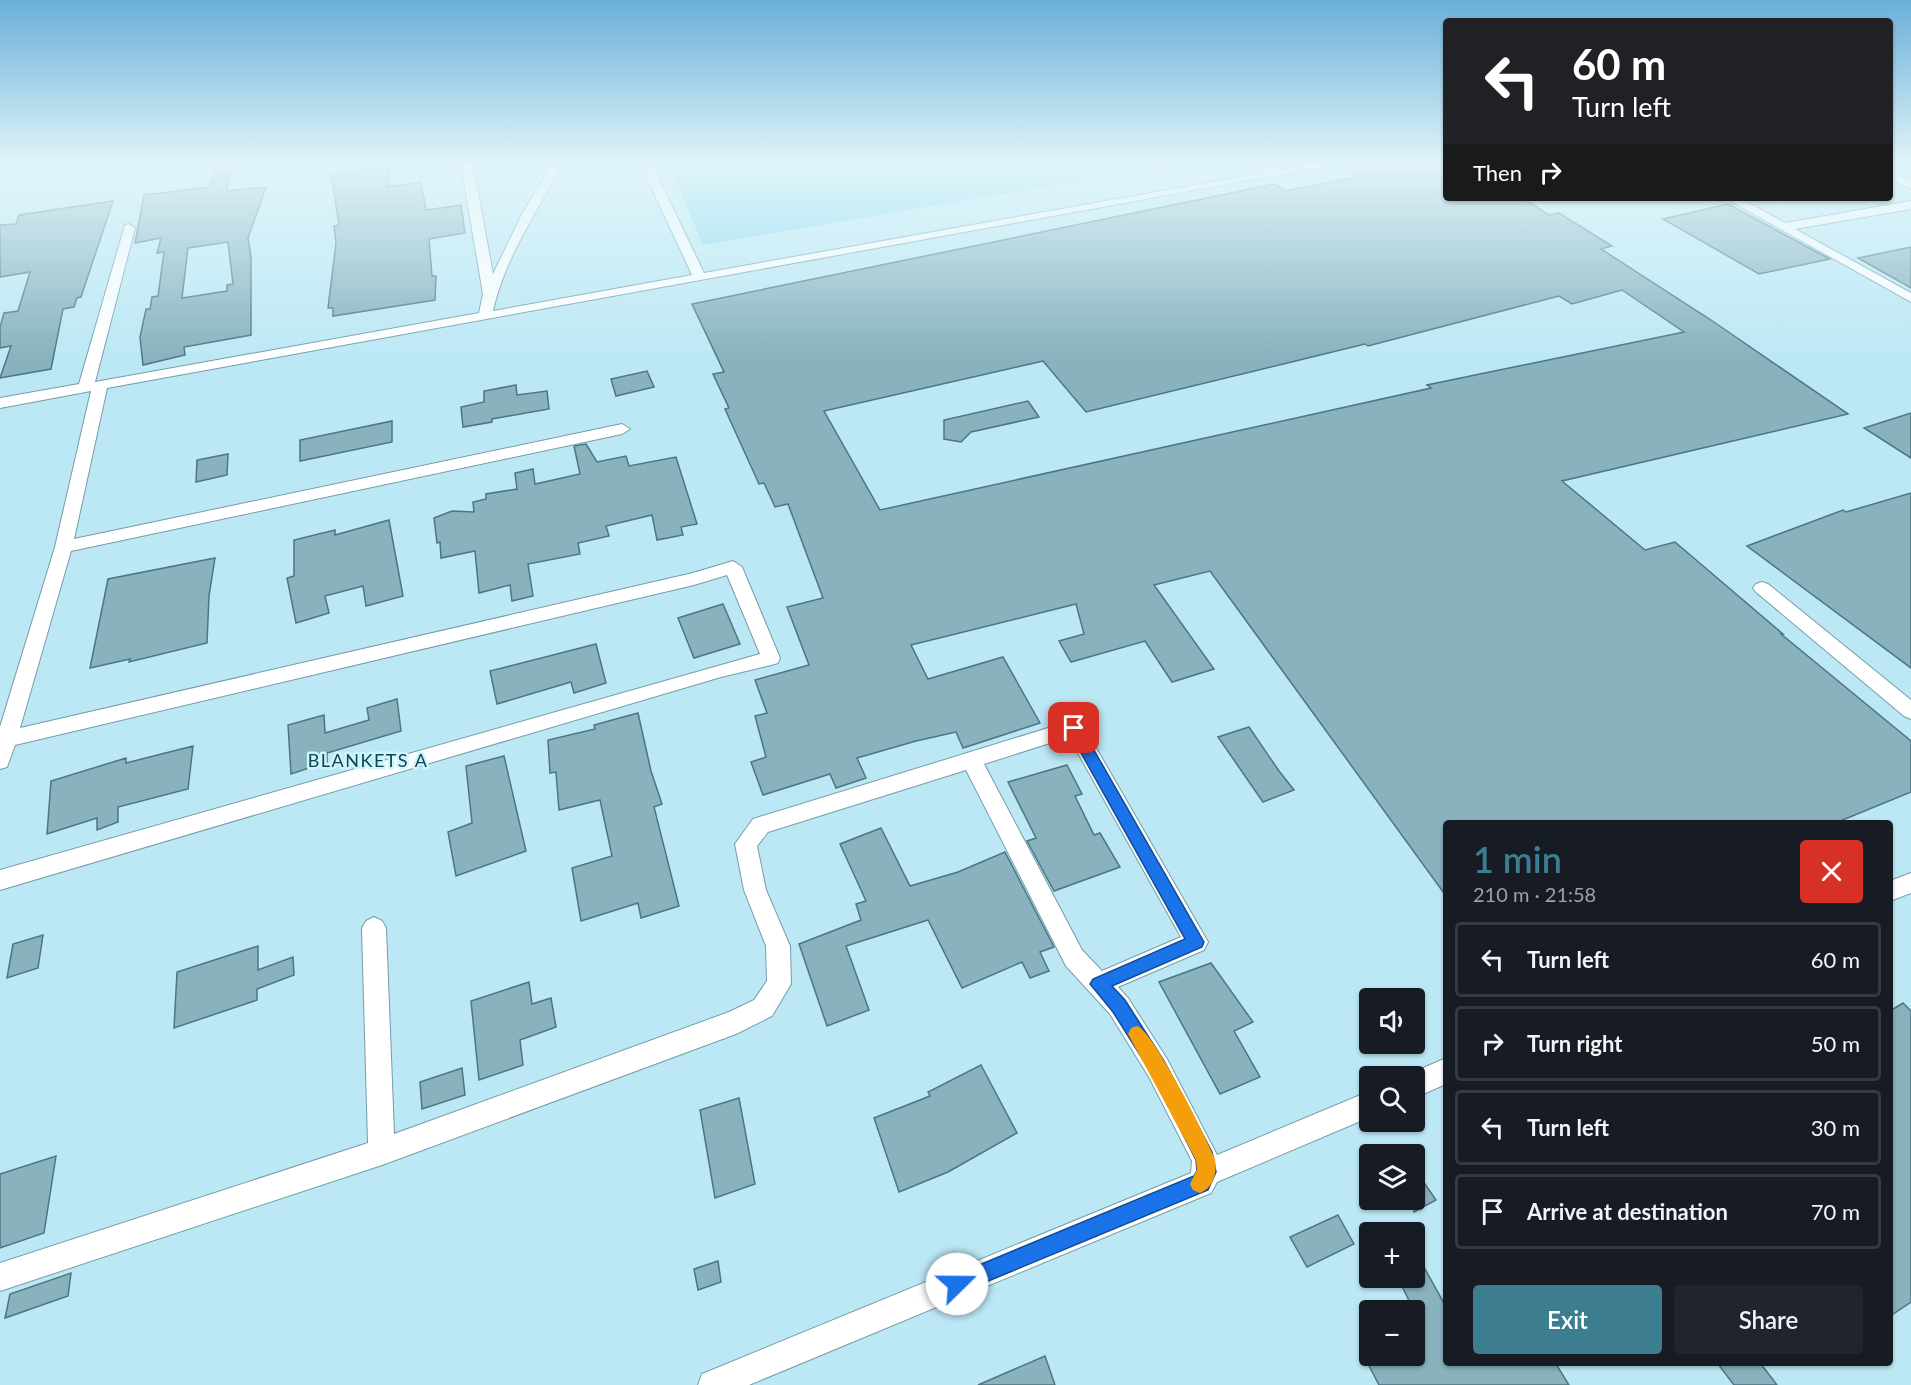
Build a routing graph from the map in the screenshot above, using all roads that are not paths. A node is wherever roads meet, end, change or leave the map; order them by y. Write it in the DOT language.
graph roads {
  1 [pos="129,228"];
  2 [pos="478,228"];
  3 [pos="522,228"];
  4 [pos="676,228"];
  5 [pos="979,228"];
  6 [pos="1785,228"];
  7 [pos="700,277"];
  8 [pos="490,294"];
  9 [pos="1911,298"];
  10 [pos="485,315"];
  11 [pos="93,386"];
  12 [pos="0,403"];
  13 [pos="622,429"];
  14 [pos="64,547"];
  15 [pos="1762,588"];
  16 [pos="1911,711"];
  17 [pos="7,739"];
  18 [pos="971,760"];
  19 [pos="0,761"];
  20 [pos="0,880"];
  21 [pos="1911,883"];
  22 [pos="1893,890"];
  23 [pos="374,928"];
  24 [pos="1099,984"];
  25 [pos="1443,1072"];
  26 [pos="1425,1080"];
  27 [pos="1359,1109"];
  28 [pos="382,1152"];
  29 [pos="1207,1172"];
  30 [pos="0,1278"];
  31 [pos="713,1385"];
  1 -- 11 [label="street"];
  2 -- 8 [label="street"];
  3 -- 8 [label="street"];
  4 -- 7 [label="street"];
  5 -- 7 [label="street"];
  6 -- 9 [label="street"];
  7 -- 10 [label="street"];
  8 -- 10 [label="street"];
  10 -- 11 [label="street"];
  11 -- 12 [label="street"];
  11 -- 14 [label="street"];
  13 -- 14 [label="street"];
  14 -- 17 [label="street"];
  15 -- 16 [label="street"];
  17 -- 19 [label="street"];
  17 -- 20 [label="street"];
  18 -- 24 [label="street"];
  18 -- 24 [label="street"];
  18 -- 28 [label="street"];
  21 -- 22 [label="street"];
  23 -- 28 [label="street"];
  24 -- 29 [label="street"];
  25 -- 26 [label="street"];
  27 -- 29 [label="street"];
  28 -- 30 [label="street"];
  29 -- 31 [label="street"];
}
